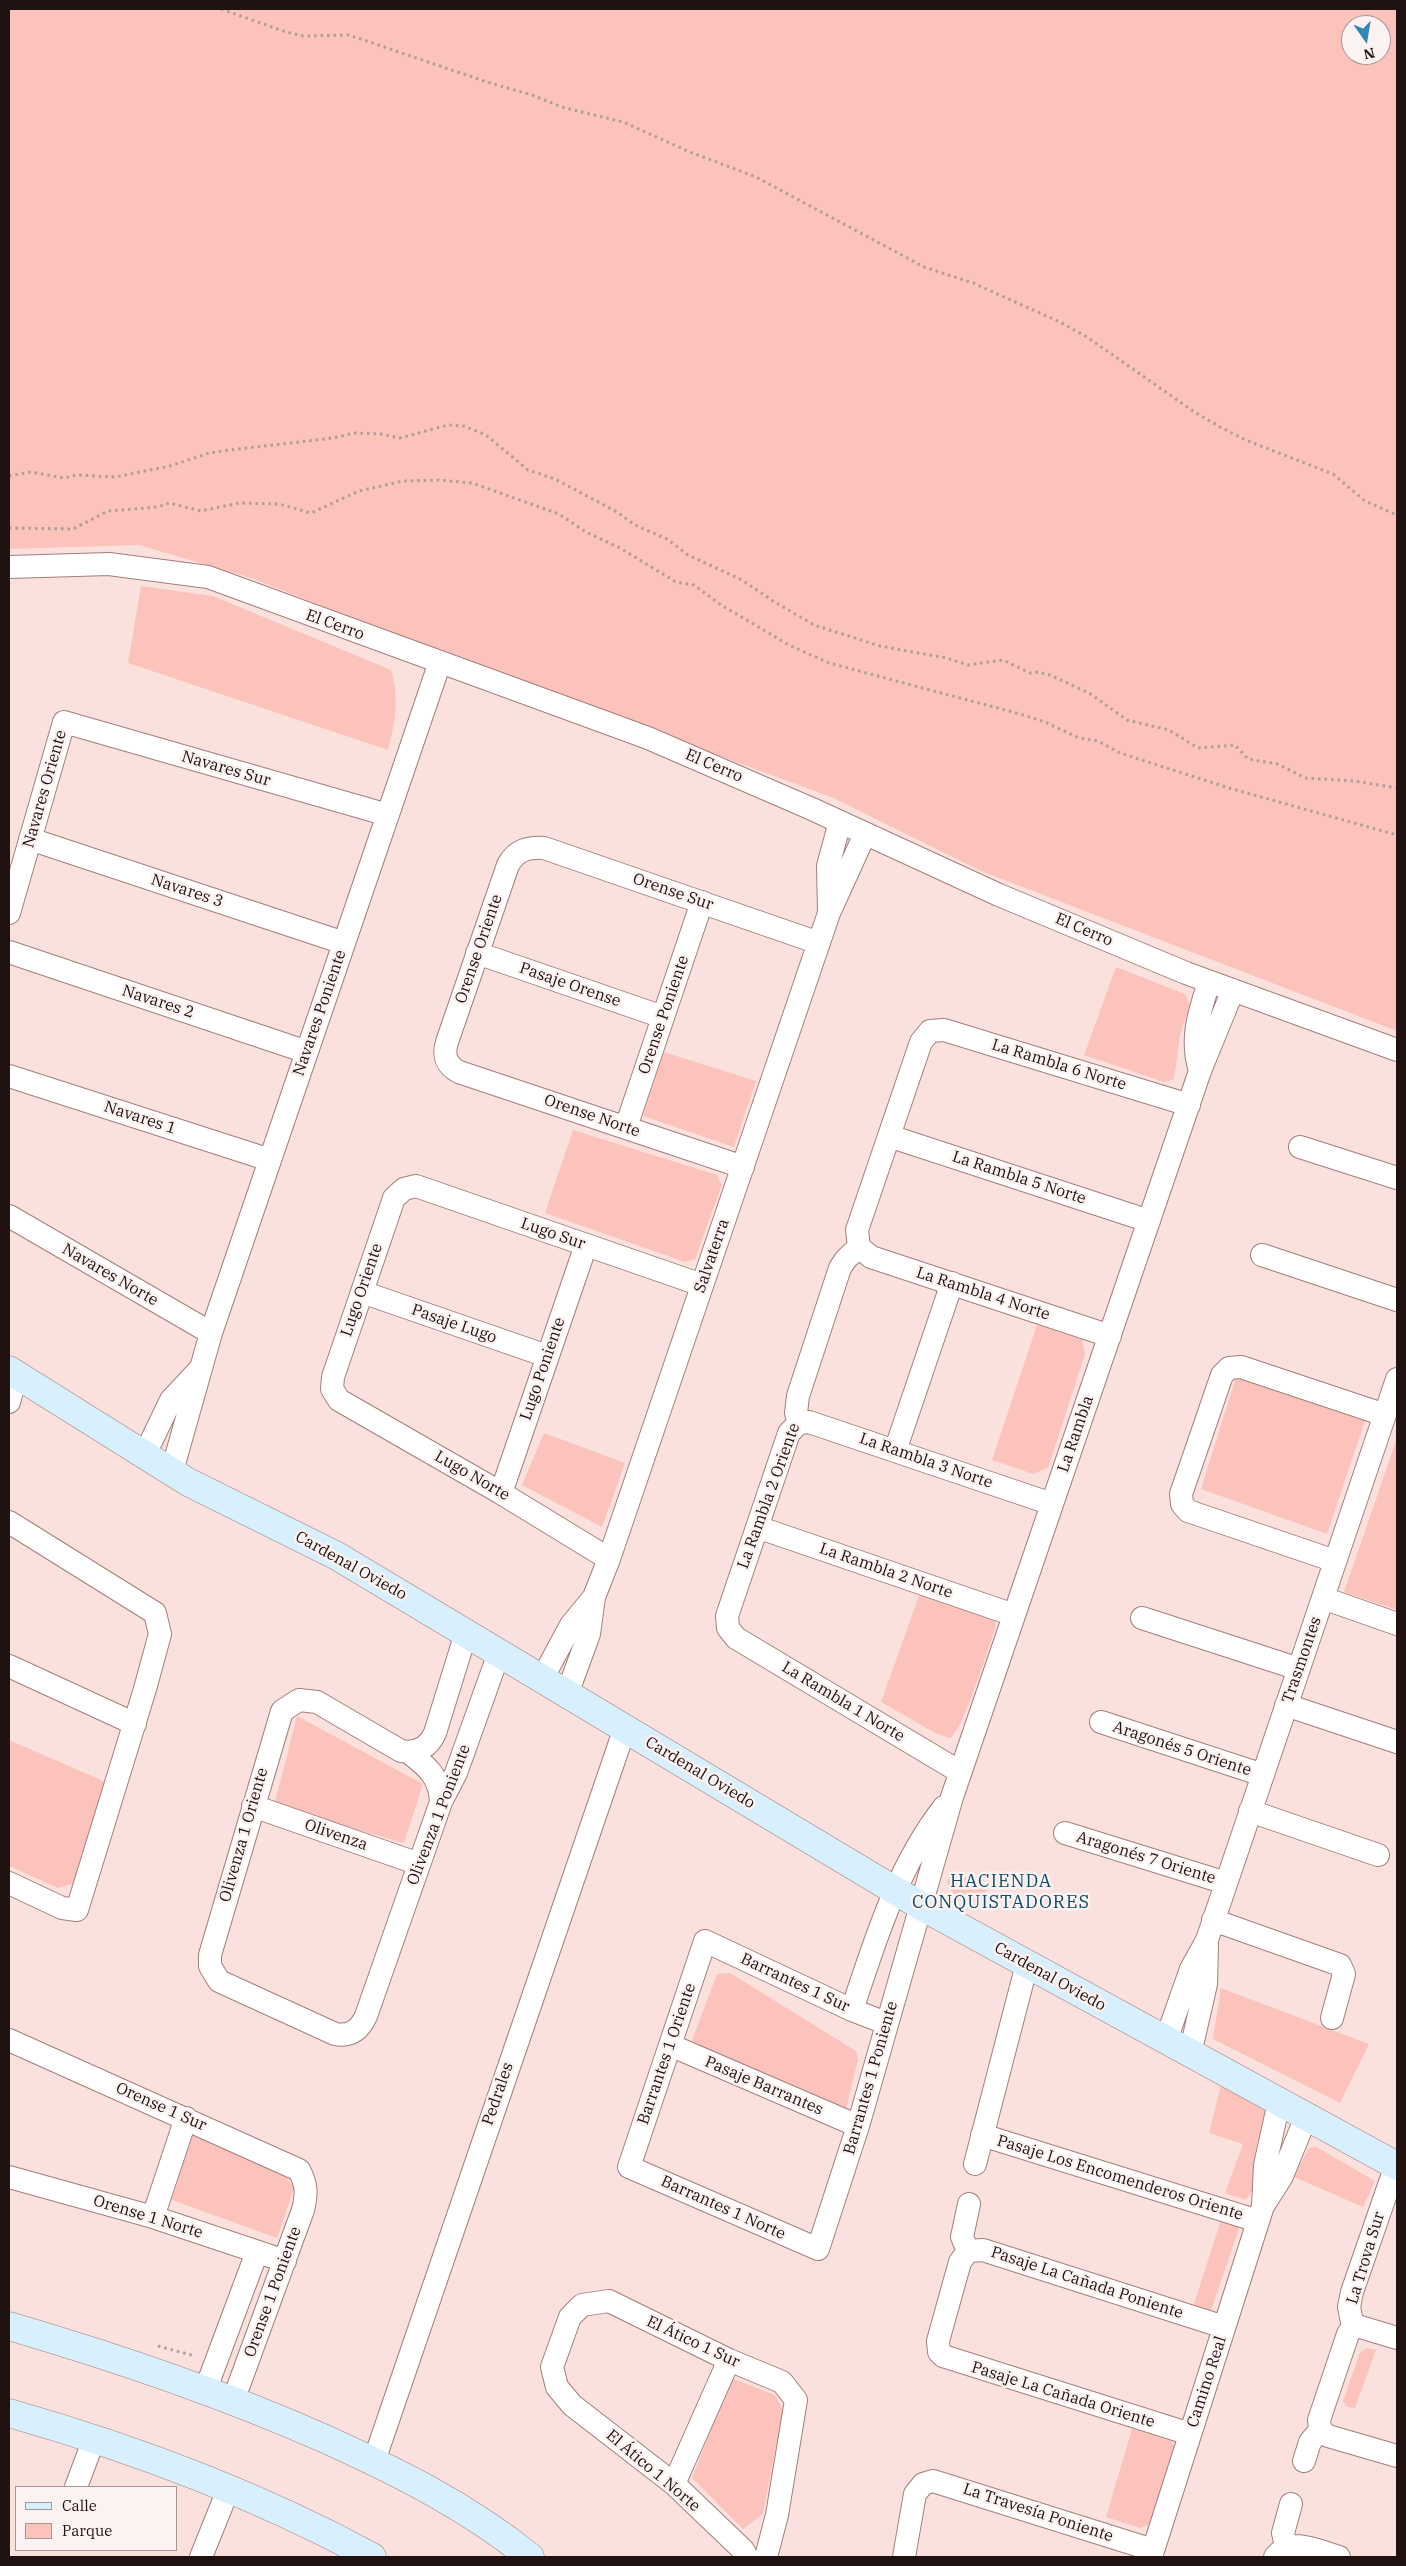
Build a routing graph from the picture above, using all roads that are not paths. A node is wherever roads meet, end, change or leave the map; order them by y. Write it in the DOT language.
graph roads {
  1 [pos="9,567"];
  2 [pos="440,662"];
  3 [pos="64,722"];
  4 [pos="388,815"];
  5 [pos="840,822"];
  6 [pos="865,834"];
  7 [pos="30,839"];
  8 [pos="526,849"];
  9 [pos="702,902"];
  10 [pos="9,913"];
  11 [pos="829,913"];
  12 [pos="344,943"];
  13 [pos="819,943"];
  14 [pos="9,952"];
  15 [pos="478,953"];
  16 [pos="1209,982"];
  17 [pos="1232,990"];
  18 [pos="663,1017"];
  19 [pos="1397,1050"];
  20 [pos="307,1052"];
  21 [pos="446,1059"];
  22 [pos="1200,1071"];
  23 [pos="9,1076"];
  24 [pos="1189,1105"];
  25 [pos="626,1128"];
  26 [pos="889,1136"];
  27 [pos="1300,1147"];
  28 [pos="270,1160"];
  29 [pos="743,1167"];
  30 [pos="1397,1178"];
  31 [pos="404,1189"];
  32 [pos="9,1216"];
  33 [pos="1149,1221"];
  34 [pos="586,1245"];
  35 [pos="859,1247"];
  36 [pos="1262,1255"];
  37 [pos="952,1284"];
  38 [pos="702,1285"];
  39 [pos="362,1292"];
  40 [pos="1397,1300"];
  41 [pos="212,1333"];
  42 [pos="1110,1336"];
  43 [pos="548,1356"];
  44 [pos="203,1365"];
  45 [pos="13,1372"];
  46 [pos="1397,1380"];
  47 [pos="335,1394"];
  48 [pos="9,1402"];
  49 [pos="1385,1415"];
  50 [pos="799,1423"];
  51 [pos="895,1451"];
  52 [pos="145,1454"];
  53 [pos="172,1471"];
  54 [pos="501,1493"];
  55 [pos="1052,1504"];
  56 [pos="9,1522"];
  57 [pos="757,1527"];
  58 [pos="609,1559"];
  59 [pos="1336,1561"];
  60 [pos="594,1597"];
  61 [pos="1323,1598"];
  62 [pos="1014,1616"];
  63 [pos="1142,1618"];
  64 [pos="1397,1624"];
  65 [pos="728,1628"];
  66 [pos="466,1633"];
  67 [pos="498,1653"];
  68 [pos="9,1666"];
  69 [pos="1299,1669"];
  70 [pos="542,1679"];
  71 [pos="567,1694"];
  72 [pos="1286,1705"];
  73 [pos="1101,1722"];
  74 [pos="135,1724"];
  75 [pos="625,1728"];
  76 [pos="1397,1742"];
  77 [pos="408,1752"];
  78 [pos="960,1772"];
  79 [pos="1263,1775"];
  80 [pos="952,1797"];
  81 [pos="441,1802"];
  82 [pos="253,1806"];
  83 [pos="1250,1811"];
  84 [pos="1065,1833"];
  85 [pos="1378,1855"];
  86 [pos="419,1864"];
  87 [pos="9,1883"];
  88 [pos="1226,1883"];
  89 [pos="897,1892"];
  90 [pos="921,1906"];
  91 [pos="1210,1930"];
  92 [pos="705,1941"];
  93 [pos="1027,1964"];
  94 [pos="852,2010"];
  95 [pos="1332,2018"];
  96 [pos="886,2023"];
  97 [pos="354,2032"];
  98 [pos="9,2040"];
  99 [pos="1166,2040"];
  100 [pos="670,2045"];
  101 [pos="1190,2054"];
  102 [pos="1279,2102"];
  103 [pos="1306,2117"];
  104 [pos="186,2118"];
  105 [pos="858,2126"];
  106 [pos="982,2135"];
  107 [pos="975,2164"];
  108 [pos="1397,2166"];
  109 [pos="629,2167"];
  110 [pos="9,2177"];
  111 [pos="306,2182"];
  112 [pos="969,2204"];
  113 [pos="1260,2213"];
  114 [pos="153,2217"];
  115 [pos="818,2249"];
  116 [pos="968,2251"];
  117 [pos="257,2252"];
  118 [pos="285,2261"];
  119 [pos="9,2326"];
  120 [pos="1224,2327"];
  121 [pos="1352,2327"];
  122 [pos="1397,2338"];
  123 [pos="729,2360"];
  124 [pos="557,2387"];
  125 [pos="205,2391"];
  126 [pos="233,2401"];
  127 [pos="9,2413"];
  128 [pos="1320,2430"];
  129 [pos="1190,2434"];
  130 [pos="94,2439"];
  131 [pos="1397,2456"];
  132 [pos="374,2461"];
  133 [pos="1304,2461"];
  134 [pos="674,2484"];
  135 [pos="76,2486"];
  136 [pos="228,2490"];
  137 [pos="1291,2504"];
  138 [pos="776,2515"];
  139 [pos="1280,2552"];
  140 [pos="1152,2554"];
  141 [pos="362,2555"];
  142 [pos="742,2555"];
  143 [pos="201,2557"];
  144 [pos="530,2557"];
  145 [pos="766,2557"];
  146 [pos="904,2557"];
  147 [pos="1339,2557"];
  1 -- 2 [label="street, El Cerro"];
  2 -- 4 [label="street, Navares Poniente"];
  2 -- 5 [label="street, El Cerro"];
  3 -- 4 [label="street, Navares Sur"];
  3 -- 7 [label="street, Navares Oriente"];
  4 -- 12 [label="street, Navares Poniente"];
  5 -- 6 [label="street, El Cerro"];
  5 -- 11 [label="street, Salvaterra"];
  6 -- 11 [label="street, Salvaterra"];
  6 -- 16 [label="street, El Cerro"];
  7 -- 10 [label="street, Navares Oriente"];
  7 -- 12 [label="street, Navares 3"];
  8 -- 9 [label="street, Orense Sur"];
  8 -- 15 [label="street, Orense Oriente"];
  9 -- 13 [label="street, Orense Sur"];
  9 -- 18 [label="street, Orense Poniente"];
  11 -- 13 [label="street, Salvaterra"];
  12 -- 20 [label="street, Navares Poniente"];
  13 -- 29 [label="street, Salvaterra"];
  14 -- 20 [label="street, Navares 2"];
  15 -- 18 [label="street, Pasaje Orense"];
  15 -- 21 [label="street, Orense Oriente"];
  16 -- 17 [label="street, El Cerro"];
  16 -- 22 [label="street, La Rambla"];
  17 -- 19 [label="street, El Cerro"];
  17 -- 22 [label="street, La Rambla"];
  18 -- 25 [label="street, Orense Poniente"];
  20 -- 28 [label="street, Navares Poniente"];
  21 -- 25 [label="street, Orense Norte"];
  22 -- 24 [label="street, La Rambla"];
  23 -- 28 [label="street, Navares 1"];
  24 -- 26 [label="street, La Rambla 6 Norte"];
  24 -- 33 [label="street, La Rambla"];
  25 -- 29 [label="street, Orense Norte"];
  26 -- 33 [label="street, La Rambla 5 Norte"];
  26 -- 35 [label="street"];
  27 -- 30 [label="street"];
  28 -- 41 [label="street, Navares Poniente"];
  29 -- 38 [label="street, Salvaterra"];
  31 -- 34 [label="street, Lugo Sur"];
  31 -- 39 [label="street, Lugo Oriente"];
  32 -- 41 [label="street, Navares Norte"];
  33 -- 42 [label="street, La Rambla"];
  34 -- 38 [label="street, Lugo Sur"];
  34 -- 43 [label="street, Lugo Poniente"];
  35 -- 37 [label="street, La Rambla 4 Norte"];
  35 -- 50 [label="street, La Rambla 2 Oriente"];
  36 -- 40 [label="street"];
  37 -- 42 [label="street, La Rambla 4 Norte"];
  37 -- 51 [label="street"];
  38 -- 58 [label="street, Salvaterra"];
  39 -- 43 [label="street, Pasaje Lugo"];
  39 -- 47 [label="street, Lugo Oriente"];
  41 -- 44 [label="street, Navares Poniente"];
  42 -- 55 [label="street, La Rambla"];
  43 -- 54 [label="street, Lugo Poniente"];
  44 -- 52 [label="street, Navares Poniente"];
  44 -- 53 [label="street, Navares Poniente"];
  45 -- 48 [label="street"];
  45 -- 52 [label="street, Cardenal Oviedo"];
  46 -- 49 [label="street, Trasmontes"];
  47 -- 54 [label="street, Lugo Norte"];
  49 -- 59 [label="street, Trasmontes"];
  49 -- 59 [label="street"];
  50 -- 51 [label="street, La Rambla 3 Norte"];
  50 -- 57 [label="street, La Rambla 2 Oriente"];
  51 -- 55 [label="street, La Rambla 3 Norte"];
  52 -- 53 [label="street, Cardenal Oviedo"];
  53 -- 66 [label="street, Cardenal Oviedo"];
  54 -- 58 [label="street, Lugo Norte"];
  55 -- 62 [label="street, La Rambla"];
  56 -- 74 [label="street"];
  57 -- 62 [label="street, La Rambla 2 Norte"];
  57 -- 65 [label="street, La Rambla 2 Oriente"];
  58 -- 60 [label="street, Salvaterra"];
  59 -- 61 [label="street, Trasmontes"];
  60 -- 70 [label="street, Salvaterra"];
  60 -- 71 [label="street, Salvaterra"];
  61 -- 64 [label="street"];
  61 -- 69 [label="street, Trasmontes"];
  62 -- 78 [label="street, La Rambla"];
  63 -- 69 [label="street"];
  65 -- 78 [label="street, La Rambla 1 Norte"];
  66 -- 67 [label="street, Cardenal Oviedo"];
  66 -- 77 [label="street"];
  67 -- 70 [label="street, Cardenal Oviedo"];
  67 -- 81 [label="street, Olivenza 1 Poniente"];
  68 -- 74 [label="street"];
  69 -- 72 [label="street, Trasmontes"];
  70 -- 71 [label="street, Cardenal Oviedo"];
  71 -- 75 [label="street, Cardenal Oviedo"];
  72 -- 76 [label="street"];
  72 -- 79 [label="street, Trasmontes"];
  73 -- 79 [label="street, Aragonés 5 Oriente"];
  74 -- 87 [label="street"];
  75 -- 89 [label="street, Cardenal Oviedo"];
  75 -- 132 [label="street, Pedrales"];
  77 -- 81 [label="street"];
  77 -- 82 [label="street, Olivenza 1 Oriente"];
  78 -- 80 [label="street, La Rambla"];
  79 -- 83 [label="street, Trasmontes"];
  80 -- 89 [label="street, La Rambla"];
  80 -- 90 [label="street, La Rambla"];
  81 -- 86 [label="street, Olivenza 1 Poniente"];
  82 -- 86 [label="street, Olivenza"];
  82 -- 97 [label="street, Olivenza 1 Oriente"];
  83 -- 85 [label="street"];
  83 -- 88 [label="street, Trasmontes"];
  84 -- 88 [label="street, Aragonés 7 Oriente"];
  86 -- 97 [label="street, Olivenza 1 Poniente"];
  88 -- 91 [label="street, Trasmontes"];
  89 -- 90 [label="street, Cardenal Oviedo"];
  89 -- 94 [label="street"];
  90 -- 93 [label="street, Cardenal Oviedo"];
  90 -- 96 [label="street, Barrantes 1 Poniente"];
  91 -- 95 [label="street"];
  91 -- 99 [label="street, Trasmontes"];
  91 -- 101 [label="street, Trasmontes"];
  92 -- 94 [label="street, Barrantes 1 Sur"];
  92 -- 100 [label="street, Barrantes 1 Oriente"];
  93 -- 99 [label="street, Cardenal Oviedo"];
  93 -- 106 [label="street"];
  94 -- 96 [label="street, Barrantes 1 Sur"];
  96 -- 105 [label="street, Barrantes 1 Poniente"];
  98 -- 104 [label="street, Orense 1 Sur"];
  99 -- 101 [label="street, Cardenal Oviedo"];
  100 -- 105 [label="street, Pasaje Barrantes"];
  100 -- 109 [label="street, Barrantes 1 Oriente"];
  101 -- 102 [label="street, Cardenal Oviedo"];
  102 -- 103 [label="street, Cardenal Oviedo"];
  102 -- 113 [label="street, Camino Real"];
  103 -- 108 [label="street, Cardenal Oviedo"];
  103 -- 113 [label="street, Camino Real"];
  104 -- 111 [label="street, Orense 1 Sur"];
  104 -- 114 [label="street"];
  105 -- 115 [label="street, Barrantes 1 Poniente"];
  106 -- 107 [label="street"];
  106 -- 113 [label="street, Pasaje Los Encomenderos Oriente"];
  108 -- 121 [label="street, La Trova Sur"];
  109 -- 115 [label="street, Barrantes 1 Norte"];
  110 -- 114 [label="street, Orense 1 Norte"];
  111 -- 118 [label="street, Orense 1 Poniente"];
  112 -- 116 [label="street, Pasaje La Cañada Poniente"];
  113 -- 120 [label="street, Camino Real"];
  114 -- 117 [label="street, Orense 1 Norte"];
  116 -- 120 [label="street, Pasaje La Cañada Poniente"];
  116 -- 129 [label="street, Pasaje La Cañada Oriente"];
  117 -- 118 [label="street, Orense 1 Norte"];
  117 -- 125 [label="street, Orense 1 Poniente"];
  118 -- 126 [label="street, Orense 1 Poniente"];
  119 -- 125 [label="street"];
  120 -- 129 [label="street, Camino Real"];
  121 -- 122 [label="street"];
  121 -- 128 [label="street, La Trova Sur"];
  123 -- 124 [label="street, El Ático 1 Sur"];
  123 -- 134 [label="street"];
  123 -- 138 [label="street, El Ático 1 Sur"];
  124 -- 134 [label="street, El Ático 1 Norte"];
  125 -- 126 [label="street"];
  126 -- 132 [label="street"];
  127 -- 130 [label="street"];
  128 -- 131 [label="street"];
  128 -- 133 [label="street, La Trova Sur"];
  129 -- 140 [label="street, Camino Real"];
  130 -- 135 [label="street"];
  130 -- 136 [label="street"];
  132 -- 144 [label="street"];
  134 -- 142 [label="street, El Ático 1 Norte"];
  136 -- 141 [label="street"];
  136 -- 143 [label="street"];
  137 -- 139 [label="street"];
  138 -- 142 [label="street"];
  138 -- 145 [label="street"];
  139 -- 147 [label="street"];
  140 -- 146 [label="street, La Travesía Poniente"];
}
